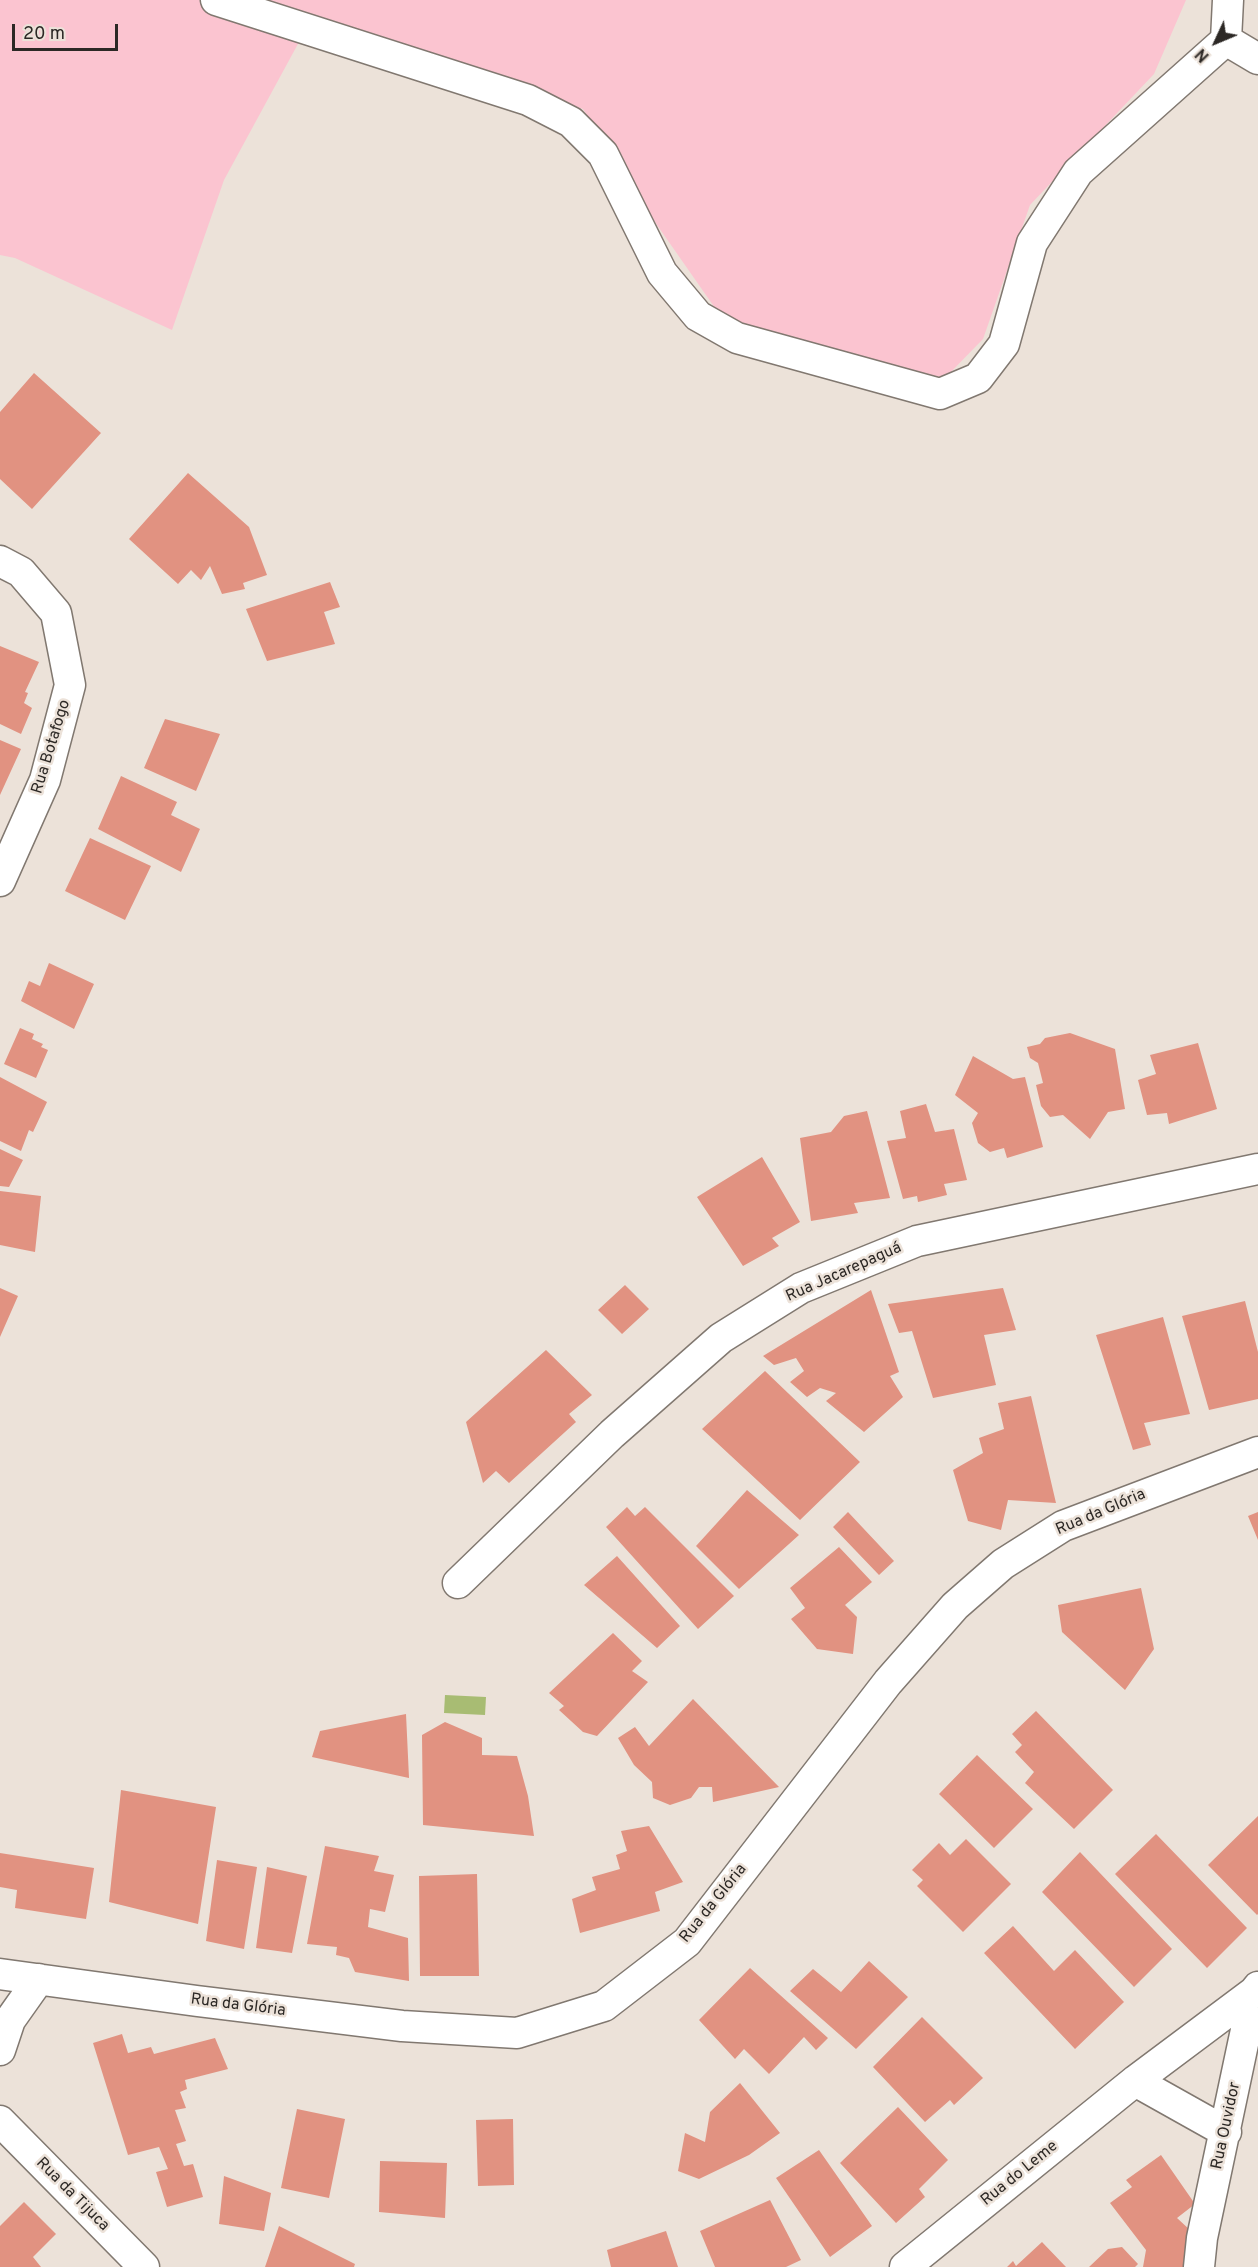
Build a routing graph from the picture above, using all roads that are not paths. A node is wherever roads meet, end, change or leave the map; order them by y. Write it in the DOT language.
graph roads {
  1 [pos="216,0"];
  2 [pos="1228,0"];
  3 [pos="1226,40"];
  4 [pos="1258,59"];
  5 [pos="0,561"];
  6 [pos="0,880"];
  7 [pos="1258,1169"];
  8 [pos="1258,1452"];
  9 [pos="458,1583"];
  10 [pos="0,1974"];
  11 [pos="39,1979"];
  12 [pos="1256,1990"];
  13 [pos="0,2050"];
  14 [pos="1135,2081"];
  15 [pos="0,2121"];
  16 [pos="1226,2132"];
  17 [pos="144,2267"];
  18 [pos="905,2267"];
  19 [pos="1199,2267"];
  1 -- 3 [label="street"];
  2 -- 3 [label="street"];
  3 -- 4 [label="street"];
  5 -- 6 [label="street, Rua Botafogo"];
  7 -- 9 [label="street, Rua Jacarepaguá"];
  8 -- 11 [label="street, Rua da Glória"];
  10 -- 11 [label="street, Rua da Glória"];
  11 -- 13 [label="street"];
  12 -- 14 [label="street, Rua do Leme"];
  12 -- 16 [label="street, Rua Ouvidor"];
  14 -- 16 [label="street"];
  14 -- 18 [label="street, Rua do Leme"];
  15 -- 17 [label="street, Rua da Tijuca"];
  16 -- 19 [label="street, Rua Ouvidor"];
}
